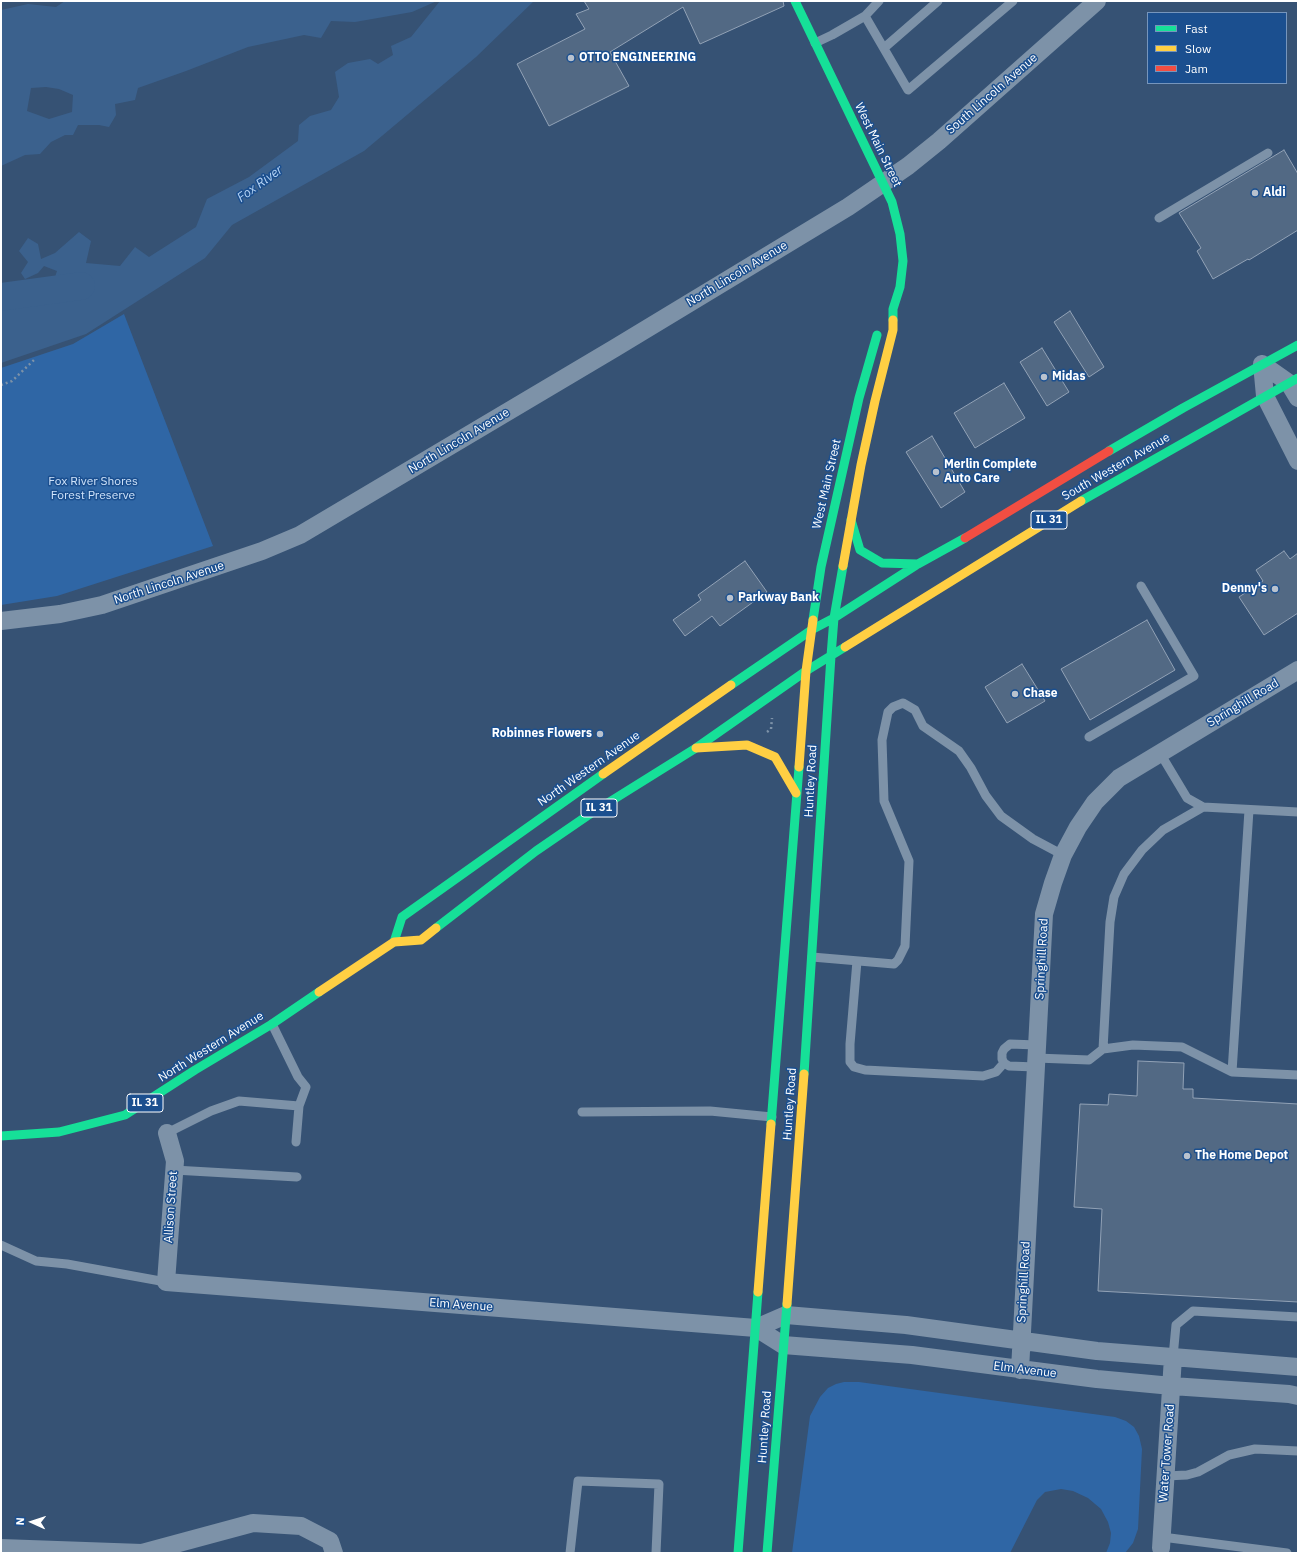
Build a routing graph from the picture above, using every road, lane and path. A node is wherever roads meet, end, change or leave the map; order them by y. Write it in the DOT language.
graph roads {
  1 [pos="795,1"];
  2 [pos="879,1"];
  3 [pos="938,1"];
  4 [pos="1013,1"];
  5 [pos="1097,1"];
  6 [pos="865,16"];
  7 [pos="815,43"];
  8 [pos="884,48"];
  9 [pos="1268,153"];
  10 [pos="883,183"];
  11 [pos="1158,218"];
  12 [pos="893,309"];
  13 [pos="1298,345"];
  14 [pos="34,360"];
  15 [pos="1262,364"];
  16 [pos="1294,380"];
  17 [pos="1,385"];
  18 [pos="1264,396"];
  19 [pos="1298,398"];
  20 [pos="1298,460"];
  21 [pos="851,520"];
  22 [pos="918,564"];
  23 [pos="1141,586"];
  24 [pos="834,618"];
  25 [pos="1,621"];
  26 [pos="813,629"];
  27 [pos="831,656"];
  28 [pos="1298,670"];
  29 [pos="806,671"];
  30 [pos="772,717"];
  31 [pos="766,732"];
  32 [pos="1089,737"];
  33 [pos="696,748"];
  34 [pos="1160,752"];
  35 [pos="796,793"];
  36 [pos="1204,807"];
  37 [pos="1249,810"];
  38 [pos="1298,812"];
  39 [pos="1063,855"];
  40 [pos="394,942"];
  41 [pos="812,957"];
  42 [pos="857,961"];
  43 [pos="272,1024"];
  44 [pos="1103,1049"];
  45 [pos="1036,1057"];
  46 [pos="1004,1063"];
  47 [pos="1232,1072"];
  48 [pos="1298,1075"];
  49 [pos="299,1106"];
  50 [pos="582,1112"];
  51 [pos="773,1117"];
  52 [pos="167,1133"];
  53 [pos="1,1136"];
  54 [pos="296,1142"];
  55 [pos="174,1170"];
  56 [pos="296,1177"];
  57 [pos="1,1246"];
  58 [pos="166,1282"];
  59 [pos="786,1315"];
  60 [pos="1298,1316"];
  61 [pos="756,1328"];
  62 [pos="1021,1341"];
  63 [pos="783,1345"];
  64 [pos="1173,1357"];
  65 [pos="1298,1367"];
  66 [pos="1020,1370"];
  67 [pos="1172,1386"];
  68 [pos="1298,1396"];
  69 [pos="1298,1451"];
  70 [pos="1166,1476"];
  71 [pos="1161,1543"];
  72 [pos="1,1548"];
  73 [pos="142,1553"];
  74 [pos="334,1553"];
  75 [pos="570,1553"];
  76 [pos="656,1553"];
  77 [pos="738,1553"];
  78 [pos="767,1553"];
  79 [pos="1287,1553"];
  1 -- 7 [label="street, West Main Street"];
  2 -- 6 [label="lane"];
  3 -- 8 [label="lane"];
  4 -- 8 [label="lane"];
  5 -- 10 [label="street, South Lincoln Avenue"];
  6 -- 7 [label="lane"];
  6 -- 8 [label="lane"];
  7 -- 10 [label="street, West Main Street"];
  9 -- 11 [label="lane"];
  10 -- 12 [label="street, West Main Street"];
  10 -- 25 [label="street, North Lincoln Avenue"];
  12 -- 21 [label="street, West Main Street"];
  12 -- 26 [label="street, West Main Street"];
  13 -- 15 [label="street, South Western Avenue"];
  14 -- 17 [label="path"];
  15 -- 16 [label="street"];
  15 -- 18 [label="street"];
  15 -- 22 [label="street, South Western Avenue"];
  16 -- 18 [label="street, South Western Avenue / IL 31"];
  16 -- 19 [label="street"];
  18 -- 20 [label="street"];
  18 -- 27 [label="street, South Western Avenue / IL 31"];
  21 -- 22 [label="street"];
  21 -- 24 [label="street, West Main Street"];
  22 -- 24 [label="street, South Western Avenue"];
  23 -- 32 [label="lane"];
  24 -- 26 [label="street, South Western Avenue"];
  24 -- 27 [label="street, West Main Street"];
  26 -- 29 [label="street, West Main Street"];
  26 -- 40 [label="street, North Western Avenue"];
  27 -- 29 [label="street, South Western Avenue / IL 31"];
  27 -- 41 [label="street, Huntley Road"];
  28 -- 34 [label="street, Springhill Road"];
  29 -- 33 [label="street, North Western Avenue / IL 31"];
  29 -- 35 [label="street, Huntley Road"];
  30 -- 31 [label="path"];
  33 -- 35 [label="street"];
  33 -- 40 [label="street, North Western Avenue / IL 31"];
  34 -- 36 [label="lane"];
  34 -- 39 [label="street, Springhill Road"];
  35 -- 51 [label="street, Huntley Road"];
  36 -- 37 [label="lane"];
  36 -- 44 [label="lane"];
  37 -- 38 [label="lane"];
  37 -- 47 [label="lane"];
  39 -- 42 [label="lane"];
  39 -- 45 [label="street, Springhill Road"];
  40 -- 43 [label="street, North Western Avenue / IL 31"];
  41 -- 42 [label="lane"];
  41 -- 59 [label="street, Huntley Road"];
  42 -- 46 [label="lane"];
  43 -- 49 [label="lane"];
  43 -- 53 [label="street, North Western Avenue / IL 31"];
  44 -- 45 [label="lane"];
  44 -- 47 [label="lane"];
  45 -- 46 [label="lane"];
  45 -- 46 [label="lane"];
  45 -- 62 [label="street, Springhill Road"];
  47 -- 48 [label="lane"];
  49 -- 52 [label="lane"];
  49 -- 54 [label="lane"];
  50 -- 51 [label="lane"];
  51 -- 61 [label="street, Huntley Road"];
  52 -- 55 [label="street, Allison Street"];
  55 -- 56 [label="lane"];
  55 -- 58 [label="street, Allison Street"];
  57 -- 58 [label="lane"];
  58 -- 61 [label="street, Elm Avenue"];
  59 -- 61 [label="street, Elm Avenue"];
  59 -- 62 [label="street, Elm Avenue"];
  59 -- 63 [label="street, Huntley Road"];
  60 -- 64 [label="lane"];
  61 -- 63 [label="street, Elm Avenue"];
  61 -- 77 [label="street, Huntley Road"];
  62 -- 64 [label="street, Elm Avenue"];
  62 -- 66 [label="street, Springhill Road"];
  63 -- 66 [label="street, Elm Avenue"];
  63 -- 78 [label="street, Huntley Road"];
  64 -- 65 [label="street, Elm Avenue"];
  64 -- 67 [label="street, Water Tower Road"];
  66 -- 67 [label="street, Elm Avenue"];
  67 -- 68 [label="street, Elm Avenue"];
  67 -- 70 [label="street, Water Tower Road"];
  69 -- 70 [label="lane"];
  70 -- 71 [label="street, Water Tower Road"];
  71 -- 79 [label="lane"];
  72 -- 73 [label="street"];
  73 -- 74 [label="street"];
  75 -- 76 [label="lane"];
}
